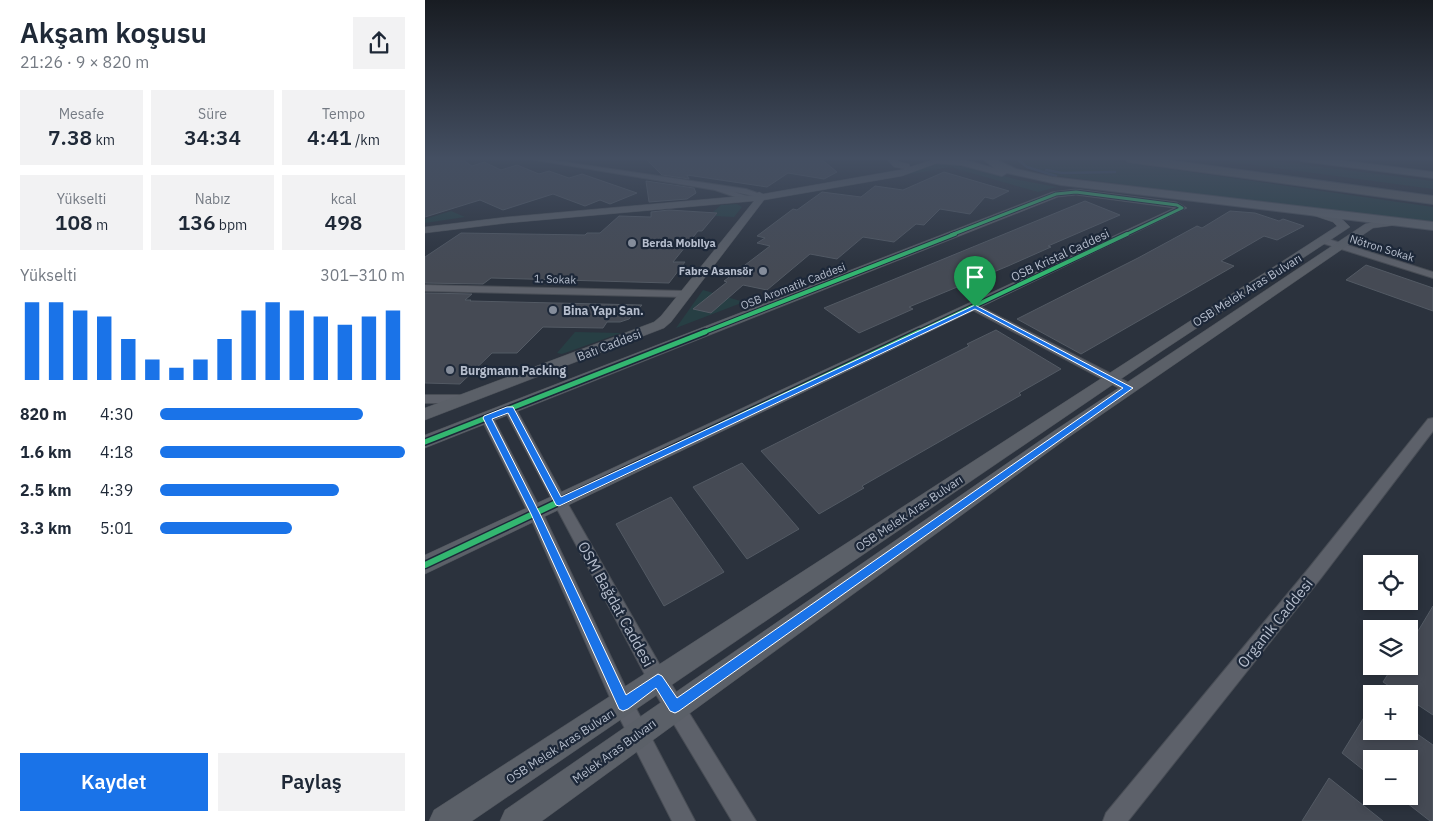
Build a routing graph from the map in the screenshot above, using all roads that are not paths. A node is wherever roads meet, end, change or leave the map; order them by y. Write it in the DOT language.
graph roads {
  1 [pos="733,196"];
  2 [pos="759,196"];
  3 [pos="1050,196"];
  4 [pos="1110,196"];
  5 [pos="1181,196"];
  6 [pos="1406,196"];
  7 [pos="1433,200"];
  8 [pos="744,202"];
  9 [pos="1177,205"];
  10 [pos="1313,212"];
  11 [pos="1410,223"];
  12 [pos="1433,226"];
  13 [pos="425,228"];
  14 [pos="1332,244"];
  15 [pos="1433,275"];
  16 [pos="425,288"];
  17 [pos="685,294"];
  18 [pos="975,307"];
  19 [pos="647,330"];
  20 [pos="663,348"];
  21 [pos="1119,383"];
  22 [pos="425,409"];
  23 [pos="510,409"];
  24 [pos="487,418"];
  25 [pos="1433,422"];
  26 [pos="425,442"];
  27 [pos="559,502"];
  28 [pos="535,514"];
  29 [pos="425,565"];
  30 [pos="658,680"];
  31 [pos="623,704"];
  32 [pos="675,707"];
  33 [pos="639,735"];
  34 [pos="445,821"];
  35 [pos="516,821"];
  36 [pos="684,821"];
  37 [pos="745,821"];
  38 [pos="1114,821"];
  1 -- 8 [label="street"];
  2 -- 8 [label="street"];
  2 -- 8 [label="street, Batı Caddesi"];
  3 -- 20 [label="street, OSB Aromatik Caddesi"];
  4 -- 9 [label="street, OSB Aromatik Caddesi"];
  5 -- 10 [label="main road"];
  6 -- 7 [label="highway"];
  8 -- 13 [label="street"];
  8 -- 17 [label="street, Batı Caddesi"];
  9 -- 18 [label="street, OSB Kristal Caddesi"];
  10 -- 11 [label="main road"];
  10 -- 14 [label="street, OSB Melek Aras Bulvarı"];
  11 -- 12 [label="main road"];
  11 -- 14 [label="street"];
  14 -- 15 [label="street, Nötron Sokak"];
  14 -- 21 [label="street, OSB Melek Aras Bulvarı"];
  16 -- 17 [label="street, 1. Sokak"];
  17 -- 19 [label="street, Batı Caddesi"];
  18 -- 21 [label="street"];
  18 -- 27 [label="street, OSB Kristal Caddesi"];
  19 -- 20 [label="street"];
  19 -- 22 [label="street, Batı Caddesi"];
  20 -- 23 [label="street, OSB Aromatik Caddesi"];
  21 -- 30 [label="street, OSB Melek Aras Bulvarı"];
  21 -- 32 [label="street, Melek Aras Bulvarı"];
  23 -- 24 [label="street, OSB Aromatik Caddesi"];
  23 -- 27 [label="street, OSM Bağdat Caddesi"];
  24 -- 26 [label="street, OSB Aromatik Caddesi"];
  24 -- 28 [label="street"];
  25 -- 38 [label="street, Organik Caddesi"];
  27 -- 28 [label="street, OSB Kristal Caddesi"];
  27 -- 30 [label="street, OSM Bağdat Caddesi"];
  28 -- 29 [label="street, OSB Kristal Caddesi"];
  28 -- 31 [label="street"];
  30 -- 31 [label="street, OSB Melek Aras Bulvarı"];
  30 -- 32 [label="street, OSM Bağdat Caddesi"];
  31 -- 33 [label="street"];
  31 -- 34 [label="street, OSB Melek Aras Bulvarı"];
  32 -- 33 [label="street, Melek Aras Bulvarı"];
  32 -- 37 [label="street, OSM Bağdat Caddesi"];
  33 -- 35 [label="street, Melek Aras Bulvarı"];
  33 -- 36 [label="street"];
}
